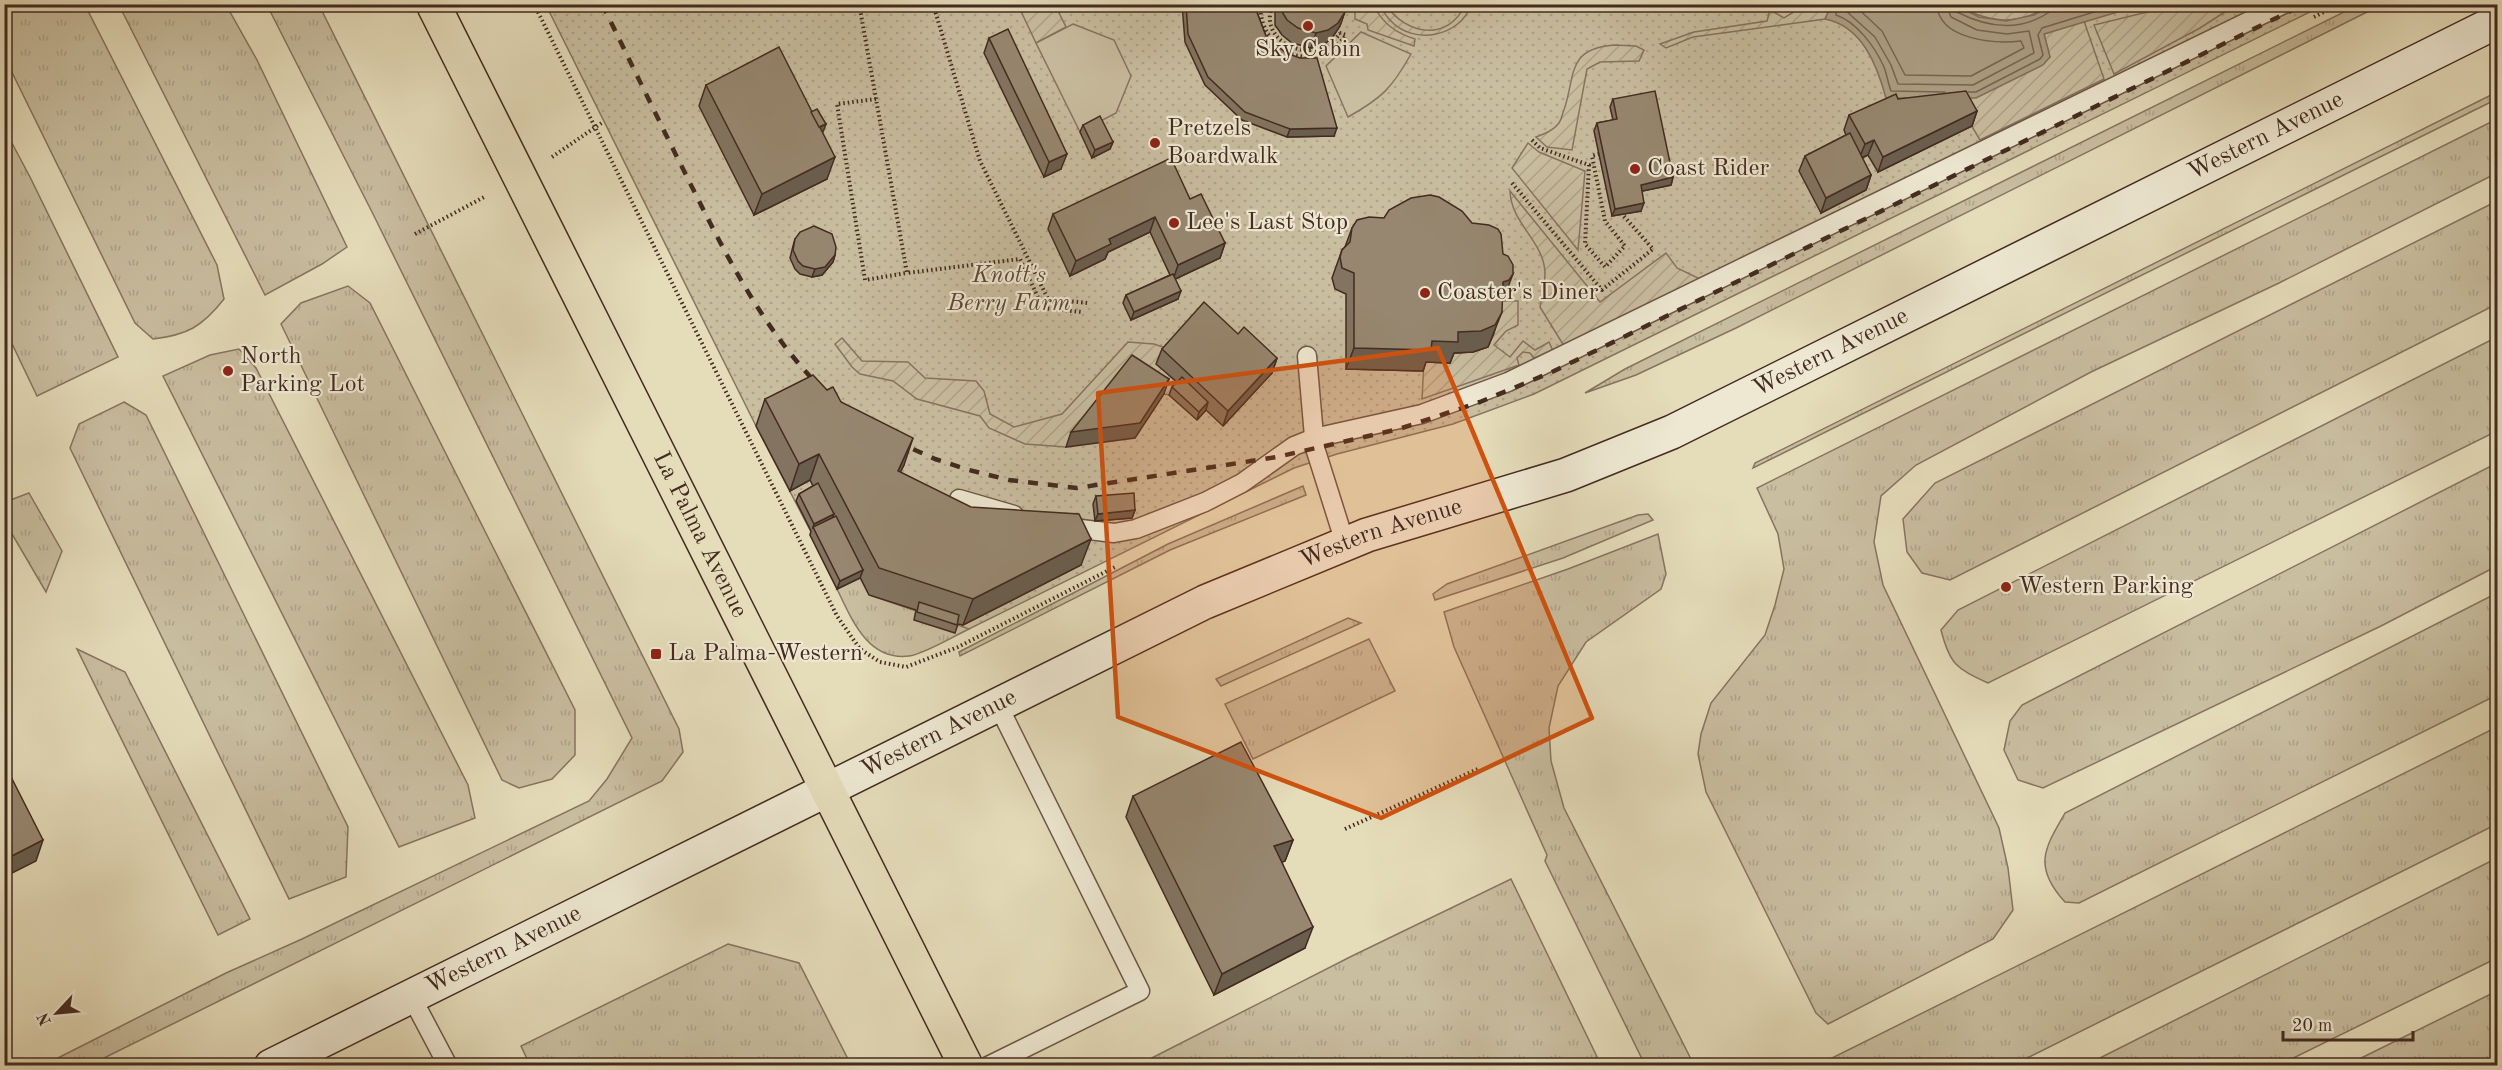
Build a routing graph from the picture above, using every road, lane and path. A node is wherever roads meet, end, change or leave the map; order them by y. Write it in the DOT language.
graph roads {
  1 [pos="433,4"];
  2 [pos="534,4"];
  3 [pos="882,4"];
  4 [pos="933,4"];
  5 [pos="1345,4"];
  6 [pos="1351,4"];
  7 [pos="2284,4"];
  8 [pos="1260,6"];
  9 [pos="2498,21"];
  10 [pos="876,99"];
  11 [pos="603,122"];
  12 [pos="594,128"];
  13 [pos="1532,140"];
  14 [pos="1599,154"];
  15 [pos="520,178"];
  16 [pos="1512,183"];
  17 [pos="1622,214"];
  18 [pos="415,234"];
  19 [pos="907,273"];
  20 [pos="1088,303"];
  21 [pos="1082,312"];
  22 [pos="1307,356"];
  23 [pos="1314,438"];
  24 [pos="959,499"];
  25 [pos="1345,543"];
  26 [pos="958,647"];
  27 [pos="998,705"];
  28 [pos="1480,768"];
  29 [pos="828,791"];
  30 [pos="1345,829"];
  31 [pos="411,996"];
  32 [pos="271,1065"];
  33 [pos="448,1065"];
  34 [pos="966,1065"];
  35 [pos="988,1065"];
  1 -- 15 [label="main road, La Palma Avenue"];
  2 -- 12 [label="path"];
  3 -- 10 [label="path"];
  4 -- 20 [label="path"];
  5 -- 6 [label="path"];
  7 -- 23 [label="lane"];
  8 -- 8 [label="path"];
  9 -- 25 [label="main road, Western Avenue"];
  10 -- 19 [label="path"];
  10 -- 19 [label="path"];
  11 -- 12 [label="path"];
  12 -- 15 [label="path"];
  12 -- 26 [label="path"];
  13 -- 14 [label="path"];
  15 -- 18 [label="path"];
  15 -- 29 [label="main road, La Palma Avenue"];
  16 -- 17 [label="path"];
  19 -- 21 [label="path"];
  22 -- 23 [label="lane"];
  23 -- 24 [label="lane"];
  23 -- 25 [label="lane"];
  25 -- 27 [label="main road, Western Avenue"];
  27 -- 29 [label="main road, Western Avenue"];
  27 -- 35 [label="lane"];
  28 -- 30 [label="path"];
  29 -- 31 [label="main road, Western Avenue"];
  29 -- 34 [label="main road, La Palma Avenue"];
  31 -- 32 [label="main road, Western Avenue"];
  31 -- 33 [label="lane"];
}
